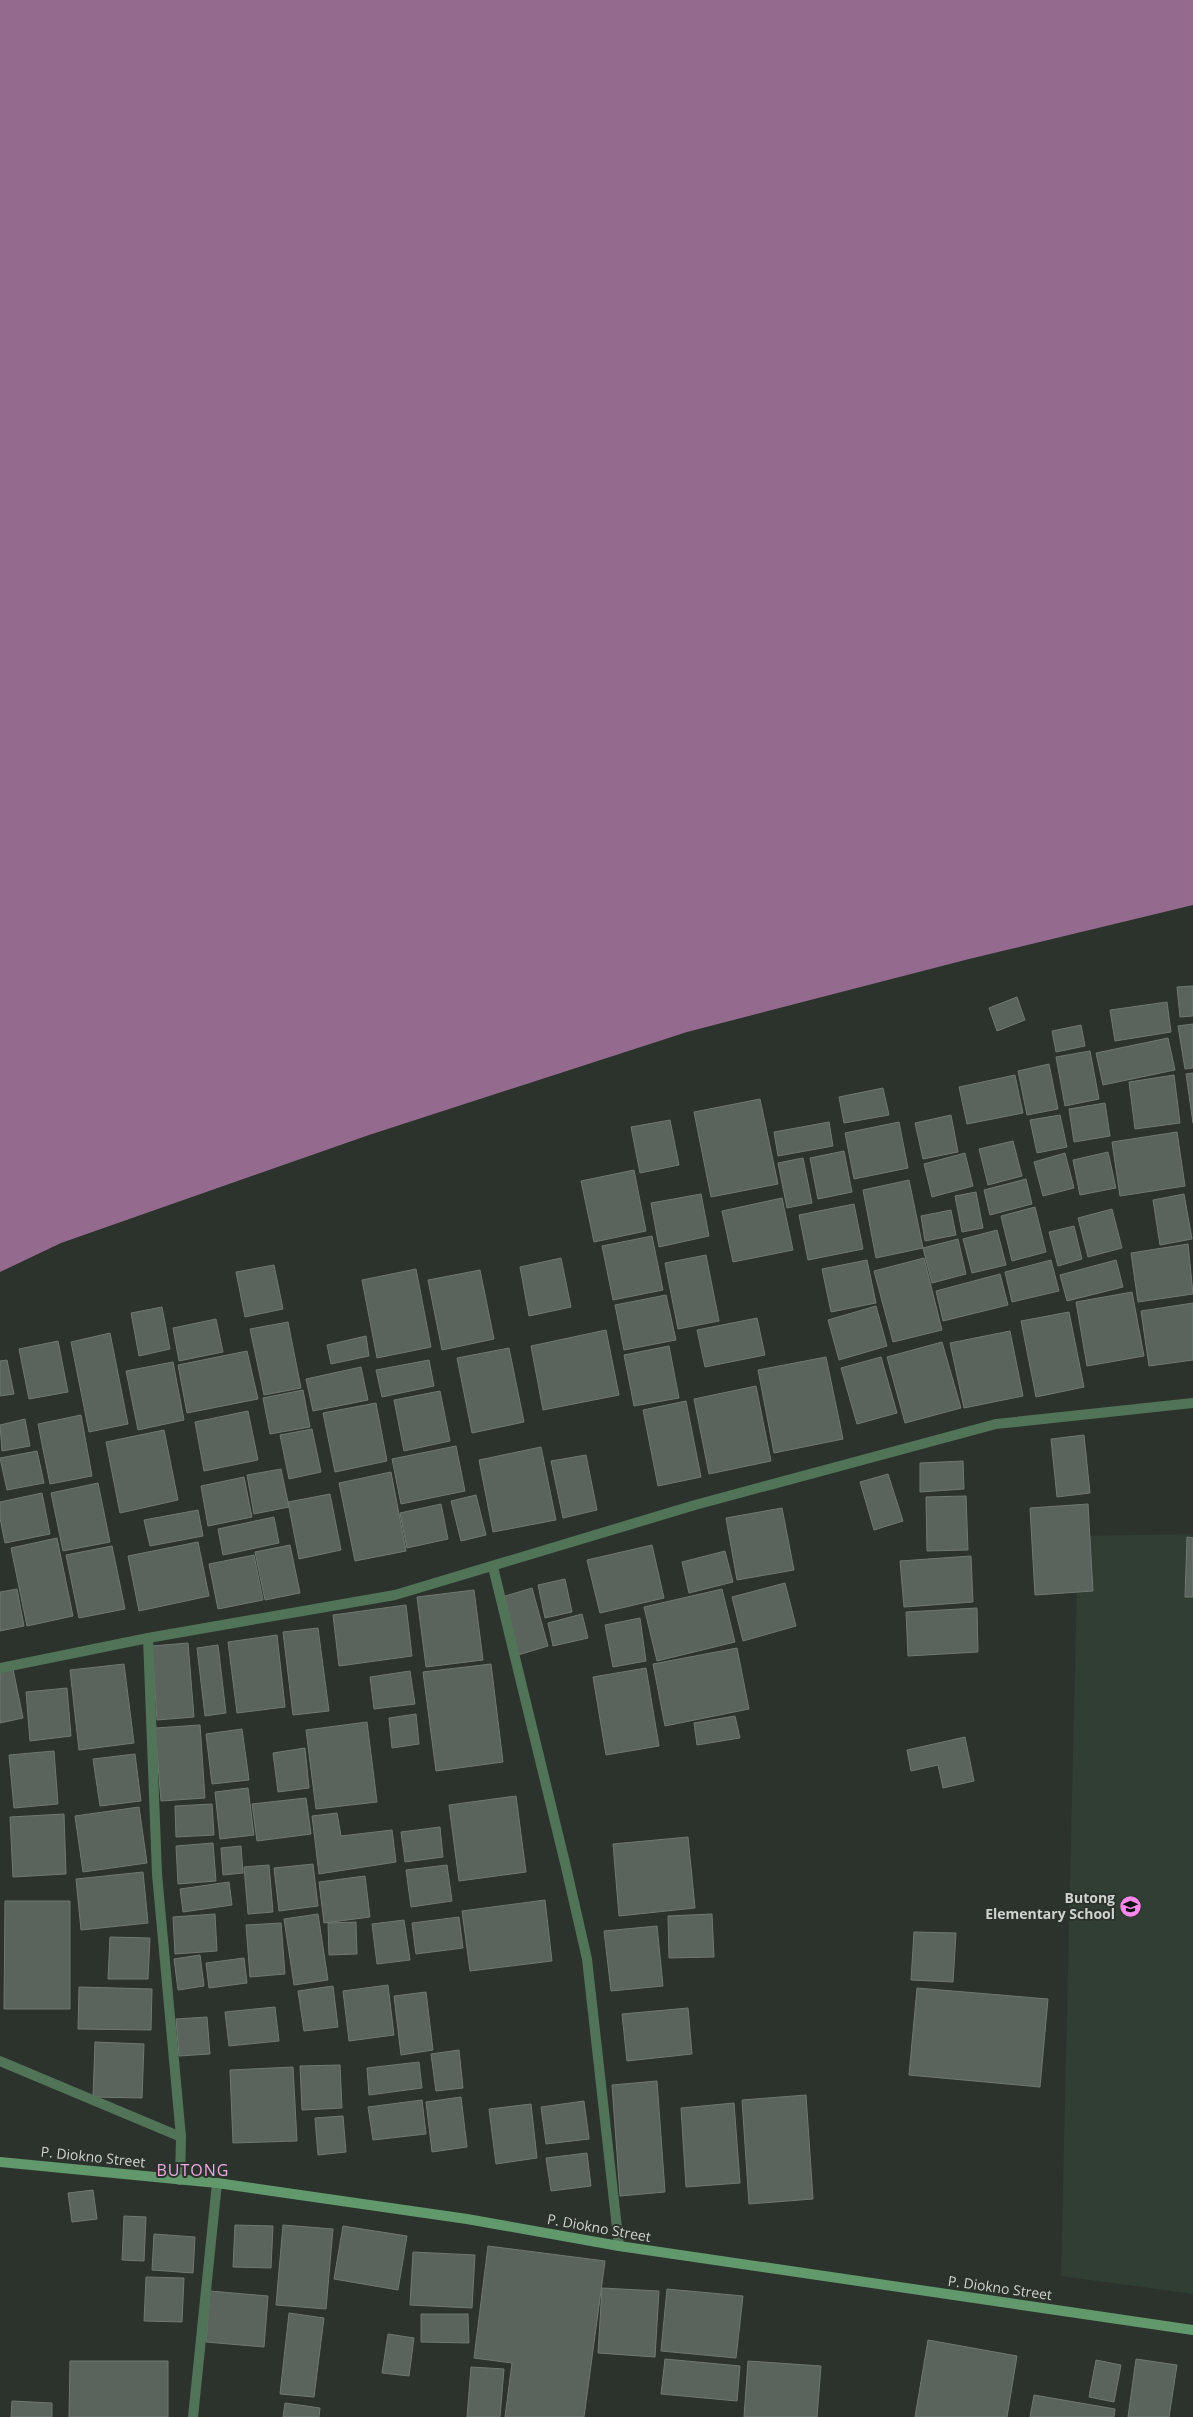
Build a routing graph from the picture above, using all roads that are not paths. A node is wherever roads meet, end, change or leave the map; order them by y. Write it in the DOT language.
graph roads {
  1 [pos="1193,1403"];
  2 [pos="493,1567"];
  3 [pos="148,1638"];
  4 [pos="0,1668"];
  5 [pos="0,2061"];
  6 [pos="182,2137"];
  7 [pos="0,2162"];
  8 [pos="180,2180"];
  9 [pos="217,2183"];
  10 [pos="619,2246"];
  11 [pos="1193,2330"];
  12 [pos="193,2417"];
  1 -- 2 [label="street"];
  2 -- 3 [label="street"];
  2 -- 10 [label="street"];
  3 -- 4 [label="street"];
  3 -- 6 [label="street"];
  5 -- 6 [label="street"];
  6 -- 8 [label="street"];
  7 -- 8 [label="main road, P. Diokno Street"];
  8 -- 9 [label="main road, P. Diokno Street"];
  9 -- 10 [label="main road, P. Diokno Street"];
  9 -- 12 [label="street"];
  10 -- 11 [label="main road, P. Diokno Street"];
}
